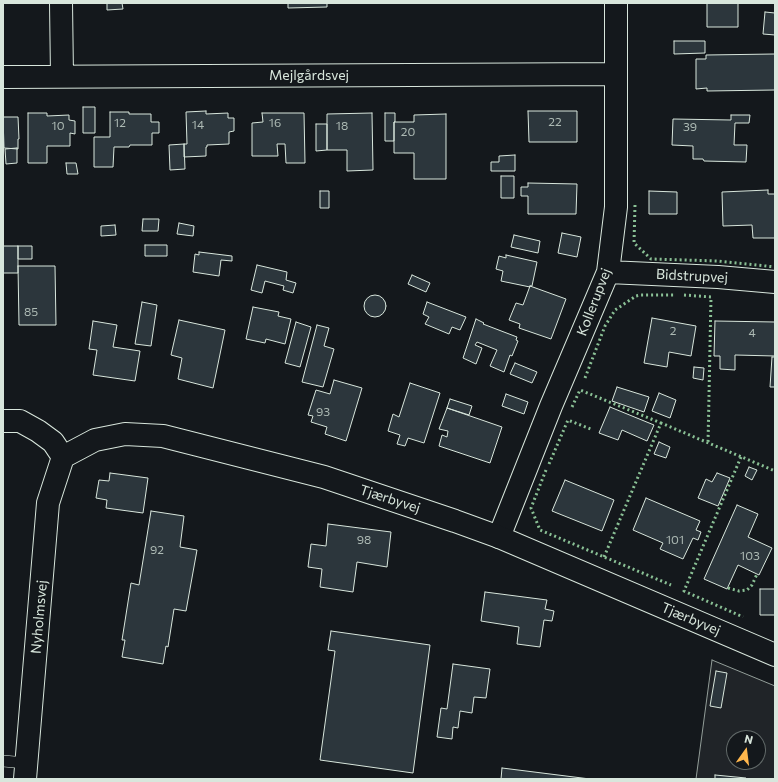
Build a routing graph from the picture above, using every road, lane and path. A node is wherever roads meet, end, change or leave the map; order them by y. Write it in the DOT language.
graph roads {
  1 [pos="61,3"];
  2 [pos="616,3"];
  3 [pos="616,74"];
  4 [pos="62,76"];
  5 [pos="3,77"];
  6 [pos="608,272"];
  7 [pos="775,282"];
  8 [pos="3,421"];
  9 [pos="63,457"];
  10 [pos="499,537"];
  11 [pos="775,655"];
  12 [pos="3,761"];
  13 [pos="26,771"];
  1 -- 4 [label="street"];
  2 -- 3 [label="street, Kollerupvej"];
  3 -- 4 [label="street, Mejlgårdsvej"];
  3 -- 6 [label="street, Kollerupvej"];
  4 -- 5 [label="street, Mejlgårdsvej"];
  6 -- 7 [label="street, Bidstrupvej"];
  6 -- 10 [label="street, Kollerupvej"];
  8 -- 9 [label="street"];
  9 -- 10 [label="street, Tjærbyvej"];
  9 -- 13 [label="street, Nyholmsvej"];
  10 -- 11 [label="street, Tjærbyvej"];
  12 -- 13 [label="lane"];
}
